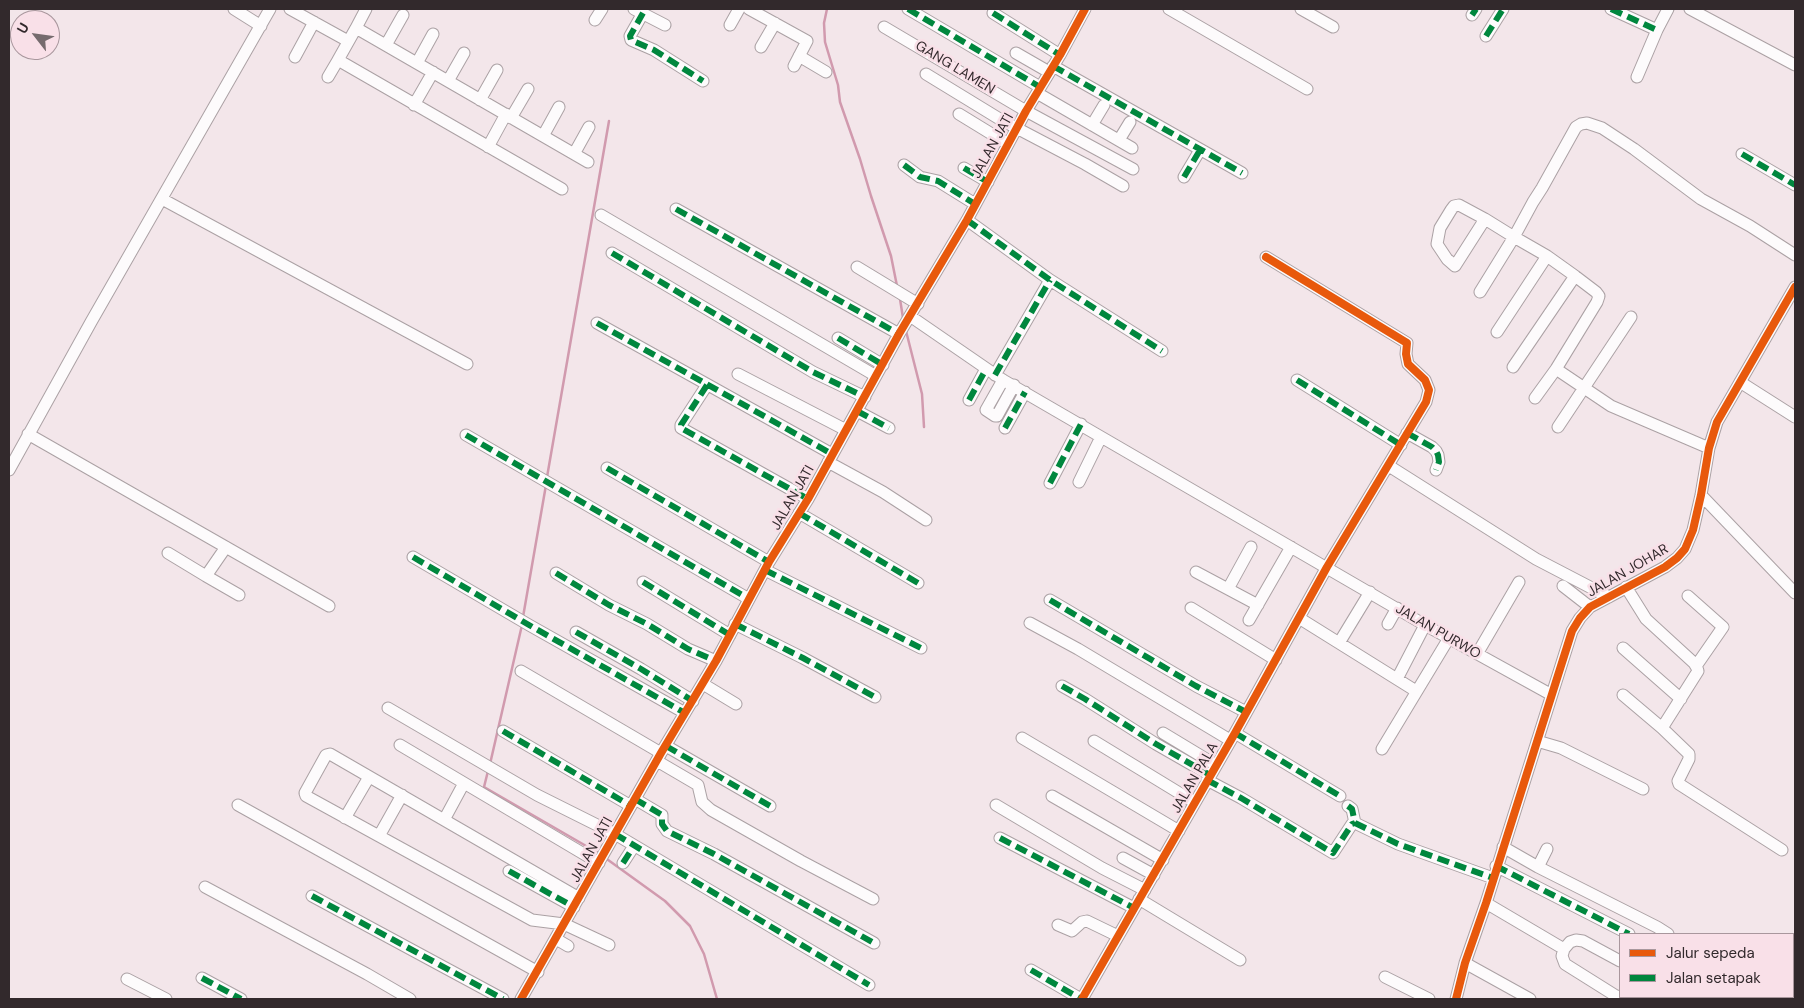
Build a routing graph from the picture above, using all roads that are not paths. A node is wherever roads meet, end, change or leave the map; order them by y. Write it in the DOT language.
graph roads {
  1 [pos="234,9"];
  2 [pos="270,9"];
  3 [pos="290,9"];
  4 [pos="366,9"];
  5 [pos="602,9"];
  6 [pos="739,9"];
  7 [pos="748,9"];
  8 [pos="908,9"];
  9 [pos="1169,9"];
  10 [pos="1301,9"];
  11 [pos="1503,9"];
  12 [pos="1610,9"];
  13 [pos="1668,9"];
  14 [pos="1690,9"];
  15 [pos="1082,10"];
  16 [pos="638,11"];
  17 [pos="993,12"];
  18 [pos="403,15"];
  19 [pos="595,20"];
  20 [pos="314,22"];
  21 [pos="775,23"];
  22 [pos="261,26"];
  23 [pos="664,26"];
  24 [pos="730,26"];
  25 [pos="884,27"];
  26 [pos="1332,27"];
  27 [pos="356,28"];
  28 [pos="1657,30"];
  29 [pos="433,34"];
  30 [pos="1486,36"];
  31 [pos="348,41"];
  32 [pos="386,45"];
  33 [pos="761,47"];
  34 [pos="464,53"];
  35 [pos="1016,54"];
  36 [pos="1060,55"];
  37 [pos="296,57"];
  38 [pos="338,60"];
  39 [pos="417,63"];
  40 [pos="1795,65"];
  41 [pos="1051,69"];
  42 [pos="497,70"];
  43 [pos="432,72"];
  44 [pos="826,72"];
  45 [pos="926,74"];
  46 [pos="328,77"];
  47 [pos="1637,77"];
  48 [pos="703,80"];
  49 [pos="448,81"];
  50 [pos="528,89"];
  51 [pos="1307,89"];
  52 [pos="1039,90"];
  53 [pos="480,100"];
  54 [pos="414,105"];
  55 [pos="1104,105"];
  56 [pos="559,107"];
  57 [pos="1026,111"];
  58 [pos="959,114"];
  59 [pos="509,116"];
  60 [pos="1130,122"];
  61 [pos="1007,123"];
  62 [pos="1092,124"];
  63 [pos="589,126"];
  64 [pos="543,136"];
  65 [pos="1119,140"];
  66 [pos="1008,144"];
  67 [pos="488,147"];
  68 [pos="1132,148"];
  69 [pos="1200,150"];
  70 [pos="574,154"];
  71 [pos="1742,154"];
  72 [pos="588,162"];
  73 [pos="904,165"];
  74 [pos="964,168"];
  75 [pos="1133,169"];
  76 [pos="1242,173"];
  77 [pos="1184,177"];
  78 [pos="988,182"];
  79 [pos="1795,185"];
  80 [pos="1123,186"];
  81 [pos="562,189"];
  82 [pos="162,199"];
  83 [pos="976,204"];
  84 [pos="676,209"];
  85 [pos="601,216"];
  86 [pos="1485,219"];
  87 [pos="967,220"];
  88 [pos="1514,237"];
  89 [pos="612,253"];
  90 [pos="1795,255"];
  91 [pos="1548,256"];
  92 [pos="1266,257"];
  93 [pos="856,268"];
  94 [pos="1575,276"];
  95 [pos="1050,280"];
  96 [pos="1795,288"];
  97 [pos="1480,292"];
  98 [pos="914,301"];
  99 [pos="1630,317"];
  100 [pos="597,324"];
  101 [pos="905,325"];
  102 [pos="1497,332"];
  103 [pos="838,338"];
  104 [pos="1162,351"];
  105 [pos="467,364"];
  106 [pos="883,365"];
  107 [pos="1514,367"];
  108 [pos="1556,369"];
  109 [pos="738,374"];
  110 [pos="876,376"];
  111 [pos="1000,377"];
  112 [pos="1297,380"];
  113 [pos="1740,382"];
  114 [pos="707,385"];
  115 [pos="1582,388"];
  116 [pos="1025,392"];
  117 [pos="865,398"];
  118 [pos="1535,398"];
  119 [pos="969,400"];
  120 [pos="857,411"];
  121 [pos="1795,416"];
  122 [pos="1081,424"];
  123 [pos="1558,427"];
  124 [pos="889,428"];
  125 [pos="1005,428"];
  126 [pos="846,430"];
  127 [pos="1407,433"];
  128 [pos="28,434"];
  129 [pos="466,435"];
  130 [pos="1101,437"];
  131 [pos="1401,445"];
  132 [pos="1709,448"];
  133 [pos="830,458"];
  134 [pos="1388,466"];
  135 [pos="607,468"];
  136 [pos="9,470"];
  137 [pos="1436,470"];
  138 [pos="1079,482"];
  139 [pos="1050,483"];
  140 [pos="1701,495"];
  141 [pos="808,499"];
  142 [pos="799,514"];
  143 [pos="926,520"];
  144 [pos="226,547"];
  145 [pos="1251,547"];
  146 [pos="1291,547"];
  147 [pos="168,553"];
  148 [pos="412,557"];
  149 [pos="767,566"];
  150 [pos="1327,567"];
  151 [pos="1196,572"];
  152 [pos="556,573"];
  153 [pos="206,576"];
  154 [pos="643,582"];
  155 [pos="1519,582"];
  156 [pos="918,583"];
  157 [pos="1563,586"];
  158 [pos="1626,586"];
  159 [pos="1228,589"];
  160 [pos="1370,592"];
  161 [pos="1795,593"];
  162 [pos="239,595"];
  163 [pos="1688,596"];
  164 [pos="1609,597"];
  165 [pos="749,599"];
  166 [pos="1050,600"];
  167 [pos="1258,605"];
  168 [pos="329,606"];
  169 [pos="1590,607"];
  170 [pos="1191,608"];
  171 [pos="1397,608"];
  172 [pos="1299,618"];
  173 [pos="1249,620"];
  174 [pos="1030,623"];
  175 [pos="735,624"];
  176 [pos="1388,624"];
  177 [pos="1426,625"];
  178 [pos="576,632"];
  179 [pos="730,635"];
  180 [pos="1450,638"];
  181 [pos="1339,643"];
  182 [pos="920,648"];
  183 [pos="1622,648"];
  184 [pos="1477,654"];
  185 [pos="1276,660"];
  186 [pos="716,661"];
  187 [pos="1696,666"];
  188 [pos="522,671"];
  189 [pos="1397,679"];
  190 [pos="703,684"];
  191 [pos="1062,686"];
  192 [pos="1416,691"];
  193 [pos="1550,694"];
  194 [pos="1623,695"];
  195 [pos="875,698"];
  196 [pos="1681,699"];
  197 [pos="693,701"];
  198 [pos="736,704"];
  199 [pos="388,708"];
  200 [pos="1246,712"];
  201 [pos="685,713"];
  202 [pos="1662,728"];
  203 [pos="503,731"];
  204 [pos="1163,733"];
  205 [pos="1233,737"];
  206 [pos="1022,738"];
  207 [pos="1537,740"];
  208 [pos="1094,741"];
  209 [pos="400,745"];
  210 [pos="1382,749"];
  211 [pos="662,753"];
  212 [pos="1211,773"];
  213 [pos="369,776"];
  214 [pos="464,783"];
  215 [pos="1643,789"];
  216 [pos="402,795"];
  217 [pos="1052,796"];
  218 [pos="1340,796"];
  219 [pos="1194,802"];
  220 [pos="633,803"];
  221 [pos="996,804"];
  222 [pos="238,805"];
  223 [pos="770,806"];
  224 [pos="1348,806"];
  225 [pos="345,818"];
  226 [pos="444,820"];
  227 [pos="1355,823"];
  228 [pos="1179,831"];
  229 [pos="615,834"];
  230 [pos="379,836"];
  231 [pos="1000,838"];
  232 [pos="634,846"];
  233 [pos="1503,847"];
  234 [pos="1547,849"];
  235 [pos="1782,850"];
  236 [pos="1123,858"];
  237 [pos="1163,860"];
  238 [pos="600,861"];
  239 [pos="623,863"];
  240 [pos="1496,866"];
  241 [pos="1538,867"];
  242 [pos="509,871"];
  243 [pos="1154,875"];
  244 [pos="1493,878"];
  245 [pos="205,887"];
  246 [pos="312,896"];
  247 [pos="873,899"];
  248 [pos="1139,899"];
  249 [pos="577,902"];
  250 [pos="1486,903"];
  251 [pos="564,924"];
  252 [pos="1058,925"];
  253 [pos="1627,933"];
  254 [pos="1666,933"];
  255 [pos="1118,936"];
  256 [pos="556,939"];
  257 [pos="874,943"];
  258 [pos="609,945"];
  259 [pos="568,946"];
  260 [pos="1564,949"];
  261 [pos="1240,960"];
  262 [pos="1619,961"];
  263 [pos="1465,963"];
  264 [pos="1031,970"];
  265 [pos="538,972"];
  266 [pos="202,978"];
  267 [pos="1385,978"];
  268 [pos="127,979"];
  269 [pos="869,985"];
  270 [pos="1619,996"];
  271 [pos="166,999"];
  272 [pos="241,999"];
  273 [pos="410,999"];
  274 [pos="503,999"];
  275 [pos="521,999"];
  276 [pos="1081,999"];
  277 [pos="1429,999"];
  278 [pos="1456,999"];
  279 [pos="1530,999"];
  1 -- 22 [label="street"];
  2 -- 22 [label="street"];
  3 -- 20 [label="street"];
  4 -- 27 [label="street"];
  5 -- 19 [label="street"];
  6 -- 24 [label="street"];
  7 -- 21 [label="street"];
  8 -- 52 [label="street"];
  9 -- 51 [label="street"];
  10 -- 26 [label="street"];
  11 -- 30 [label="street"];
  12 -- 28 [label="street"];
  13 -- 28 [label="street"];
  14 -- 40 [label="street"];
  15 -- 36 [label="street, JALAN JATI"];
  16 -- 23 [label="street"];
  16 -- 48 [label="street"];
  17 -- 36 [label="street"];
  18 -- 32 [label="street"];
  20 -- 31 [label="street"];
  20 -- 37 [label="street"];
  21 -- 33 [label="street"];
  21 -- 44 [label="street"];
  22 -- 82 [label="street"];
  25 -- 57 [label="street, GANG LAMEN"];
  27 -- 31 [label="street"];
  27 -- 32 [label="street"];
  28 -- 47 [label="street"];
  29 -- 39 [label="street"];
  31 -- 38 [label="street"];
  32 -- 39 [label="street"];
  34 -- 49 [label="street"];
  35 -- 41 [label="street"];
  36 -- 41 [label="street, JALAN JATI"];
  38 -- 46 [label="street"];
  38 -- 54 [label="street"];
  39 -- 43 [label="street"];
  41 -- 52 [label="street, JALAN JATI"];
  41 -- 69 [label="street"];
  42 -- 53 [label="street"];
  43 -- 49 [label="street"];
  43 -- 54 [label="street"];
  45 -- 61 [label="street"];
  49 -- 53 [label="street"];
  50 -- 59 [label="street"];
  52 -- 57 [label="street, JALAN JATI"];
  52 -- 62 [label="street"];
  53 -- 59 [label="street"];
  54 -- 67 [label="street"];
  55 -- 62 [label="street"];
  56 -- 64 [label="street"];
  57 -- 61 [label="street, JALAN JATI"];
  57 -- 75 [label="street, GANG LAMEN"];
  58 -- 66 [label="street"];
  59 -- 64 [label="street"];
  59 -- 67 [label="street"];
  60 -- 65 [label="street"];
  61 -- 66 [label="street, JALAN JATI"];
  61 -- 80 [label="street"];
  62 -- 65 [label="street"];
  63 -- 70 [label="street"];
  64 -- 70 [label="street"];
  65 -- 68 [label="street"];
  66 -- 78 [label="street, JALAN JATI"];
  67 -- 81 [label="street"];
  69 -- 76 [label="street"];
  69 -- 77 [label="street"];
  70 -- 72 [label="street"];
  71 -- 79 [label="street"];
  73 -- 83 [label="street"];
  74 -- 78 [label="street"];
  78 -- 83 [label="street, JALAN JATI"];
  82 -- 105 [label="street"];
  82 -- 128 [label="street"];
  83 -- 87 [label="street, JALAN JATI"];
  84 -- 101 [label="street, JALAN PURWO"];
  85 -- 110 [label="street"];
  86 -- 86 [label="street"];
  86 -- 88 [label="street"];
  87 -- 95 [label="street"];
  87 -- 98 [label="street, JALAN JATI"];
  88 -- 90 [label="street"];
  88 -- 91 [label="street"];
  88 -- 97 [label="street"];
  89 -- 117 [label="street"];
  91 -- 94 [label="street"];
  91 -- 102 [label="street"];
  92 -- 127 [label="street, JALAN PALA"];
  93 -- 98 [label="street"];
  94 -- 107 [label="street"];
  94 -- 108 [label="street"];
  95 -- 104 [label="street"];
  95 -- 111 [label="street"];
  96 -- 113 [label="street, JALAN JOHAR"];
  98 -- 101 [label="street, JALAN JATI"];
  99 -- 115 [label="street"];
  100 -- 114 [label="street"];
  101 -- 106 [label="street, JALAN JATI"];
  101 -- 111 [label="street, JALAN PURWO"];
  103 -- 106 [label="street"];
  106 -- 110 [label="street, JALAN JATI"];
  108 -- 115 [label="street"];
  108 -- 118 [label="street"];
  109 -- 126 [label="street"];
  110 -- 117 [label="street, JALAN JATI"];
  111 -- 116 [label="street, JALAN PURWO"];
  111 -- 119 [label="street"];
  112 -- 131 [label="street"];
  113 -- 121 [label="street"];
  113 -- 132 [label="street, JALAN JOHAR"];
  114 -- 133 [label="street"];
  114 -- 141 [label="street"];
  115 -- 123 [label="street"];
  115 -- 132 [label="street"];
  116 -- 122 [label="street, JALAN PURWO"];
  116 -- 125 [label="street"];
  117 -- 120 [label="street, JALAN JATI"];
  120 -- 124 [label="street"];
  120 -- 126 [label="street, JALAN JATI"];
  122 -- 130 [label="street, JALAN PURWO"];
  122 -- 139 [label="street"];
  126 -- 133 [label="street, JALAN JATI"];
  127 -- 131 [label="street, JALAN PALA"];
  127 -- 137 [label="street"];
  128 -- 136 [label="street"];
  128 -- 144 [label="street"];
  129 -- 165 [label="street"];
  130 -- 138 [label="street"];
  130 -- 146 [label="street, JALAN PURWO"];
  131 -- 134 [label="street, JALAN PALA"];
  132 -- 140 [label="street, JALAN JOHAR"];
  133 -- 141 [label="street, JALAN JATI"];
  133 -- 143 [label="street"];
  134 -- 150 [label="street, JALAN PALA"];
  134 -- 164 [label="street"];
  135 -- 149 [label="street"];
  140 -- 158 [label="street, JALAN JOHAR"];
  140 -- 161 [label="street"];
  141 -- 142 [label="street, JALAN JATI"];
  142 -- 149 [label="street, JALAN JATI"];
  142 -- 156 [label="street"];
  144 -- 153 [label="street"];
  144 -- 168 [label="street"];
  145 -- 159 [label="street"];
  146 -- 150 [label="street, JALAN PURWO"];
  146 -- 167 [label="street"];
  147 -- 153 [label="street"];
  148 -- 201 [label="street"];
  149 -- 165 [label="street, JALAN JATI"];
  149 -- 182 [label="street"];
  150 -- 160 [label="street, JALAN PURWO"];
  150 -- 172 [label="street, JALAN PALA"];
  151 -- 159 [label="street"];
  152 -- 186 [label="street"];
  153 -- 162 [label="street"];
  154 -- 179 [label="street"];
  155 -- 184 [label="street"];
  157 -- 169 [label="street"];
  158 -- 164 [label="street, JALAN JOHAR"];
  158 -- 187 [label="street"];
  159 -- 167 [label="street"];
  160 -- 171 [label="street, JALAN PURWO"];
  160 -- 181 [label="street"];
  163 -- 187 [label="street"];
  164 -- 169 [label="street, JALAN JOHAR"];
  165 -- 175 [label="street, JALAN JATI"];
  166 -- 200 [label="street"];
  167 -- 173 [label="street"];
  169 -- 193 [label="street, JALAN JOHAR"];
  170 -- 185 [label="street"];
  171 -- 176 [label="street"];
  171 -- 177 [label="street, JALAN PURWO"];
  172 -- 181 [label="street"];
  172 -- 185 [label="street, JALAN PALA"];
  174 -- 205 [label="street"];
  175 -- 179 [label="street, JALAN JATI"];
  175 -- 195 [label="street"];
  177 -- 180 [label="street, JALAN PURWO"];
  177 -- 189 [label="street"];
  178 -- 197 [label="street"];
  179 -- 186 [label="street, JALAN JATI"];
  180 -- 184 [label="street, JALAN PURWO"];
  180 -- 192 [label="street"];
  181 -- 189 [label="street"];
  183 -- 196 [label="street"];
  184 -- 193 [label="street, JALAN PURWO"];
  185 -- 200 [label="street, JALAN PALA"];
  186 -- 190 [label="street, JALAN JATI"];
  187 -- 196 [label="street"];
  188 -- 211 [label="street"];
  189 -- 192 [label="street"];
  190 -- 197 [label="street, JALAN JATI"];
  190 -- 198 [label="street"];
  191 -- 212 [label="street"];
  192 -- 210 [label="street"];
  193 -- 207 [label="street, JALAN JOHAR"];
  194 -- 202 [label="street"];
  196 -- 202 [label="street"];
  197 -- 201 [label="street, JALAN JATI"];
  199 -- 229 [label="street"];
  200 -- 205 [label="street, JALAN PALA"];
  201 -- 211 [label="street, JALAN JATI"];
  202 -- 235 [label="street"];
  203 -- 220 [label="street"];
  204 -- 212 [label="street"];
  205 -- 212 [label="street, JALAN PALA"];
  205 -- 218 [label="street"];
  206 -- 228 [label="street"];
  207 -- 215 [label="street"];
  207 -- 233 [label="street, JALAN JOHAR"];
  208 -- 219 [label="street"];
  209 -- 214 [label="street"];
  211 -- 220 [label="street, JALAN JATI"];
  211 -- 223 [label="street"];
  211 -- 247 [label="street"];
  212 -- 219 [label="street, JALAN PALA"];
  212 -- 227 [label="street"];
  213 -- 216 [label="street"];
  213 -- 225 [label="street"];
  213 -- 225 [label="street"];
  214 -- 226 [label="street"];
  214 -- 238 [label="street"];
  216 -- 226 [label="street"];
  216 -- 230 [label="street"];
  217 -- 237 [label="street"];
  219 -- 228 [label="street, JALAN PALA"];
  220 -- 229 [label="street, JALAN JATI"];
  220 -- 257 [label="street"];
  221 -- 248 [label="street"];
  222 -- 265 [label="street"];
  224 -- 227 [label="street"];
  225 -- 230 [label="street"];
  226 -- 249 [label="street"];
  227 -- 244 [label="street"];
  228 -- 237 [label="street, JALAN PALA"];
  229 -- 232 [label="street"];
  229 -- 238 [label="street, JALAN JATI"];
  230 -- 251 [label="street"];
  231 -- 248 [label="street"];
  232 -- 239 [label="street"];
  232 -- 269 [label="street"];
  233 -- 240 [label="street, JALAN JOHAR"];
  233 -- 241 [label="street"];
  234 -- 241 [label="street"];
  236 -- 243 [label="street"];
  237 -- 243 [label="street, JALAN PALA"];
  238 -- 249 [label="street, JALAN JATI"];
  240 -- 244 [label="street, JALAN JOHAR"];
  240 -- 253 [label="street"];
  241 -- 254 [label="street"];
  242 -- 249 [label="street"];
  243 -- 248 [label="street, JALAN PALA"];
  244 -- 250 [label="street, JALAN JOHAR"];
  245 -- 273 [label="street"];
  246 -- 274 [label="street"];
  248 -- 255 [label="street, JALAN PALA"];
  248 -- 261 [label="street"];
  249 -- 251 [label="street, JALAN JATI"];
  250 -- 260 [label="street"];
  250 -- 263 [label="street, JALAN JOHAR"];
  251 -- 256 [label="street, JALAN JATI"];
  251 -- 258 [label="street"];
  252 -- 255 [label="street"];
  255 -- 276 [label="street, JALAN PALA"];
  256 -- 259 [label="street"];
  256 -- 265 [label="street, JALAN JATI"];
  260 -- 262 [label="street"];
  260 -- 270 [label="street"];
  263 -- 278 [label="street, JALAN JOHAR"];
  263 -- 279 [label="street"];
  264 -- 276 [label="street"];
  265 -- 275 [label="street, JALAN JATI"];
  266 -- 272 [label="street"];
  267 -- 277 [label="street"];
  268 -- 271 [label="street"];
}
